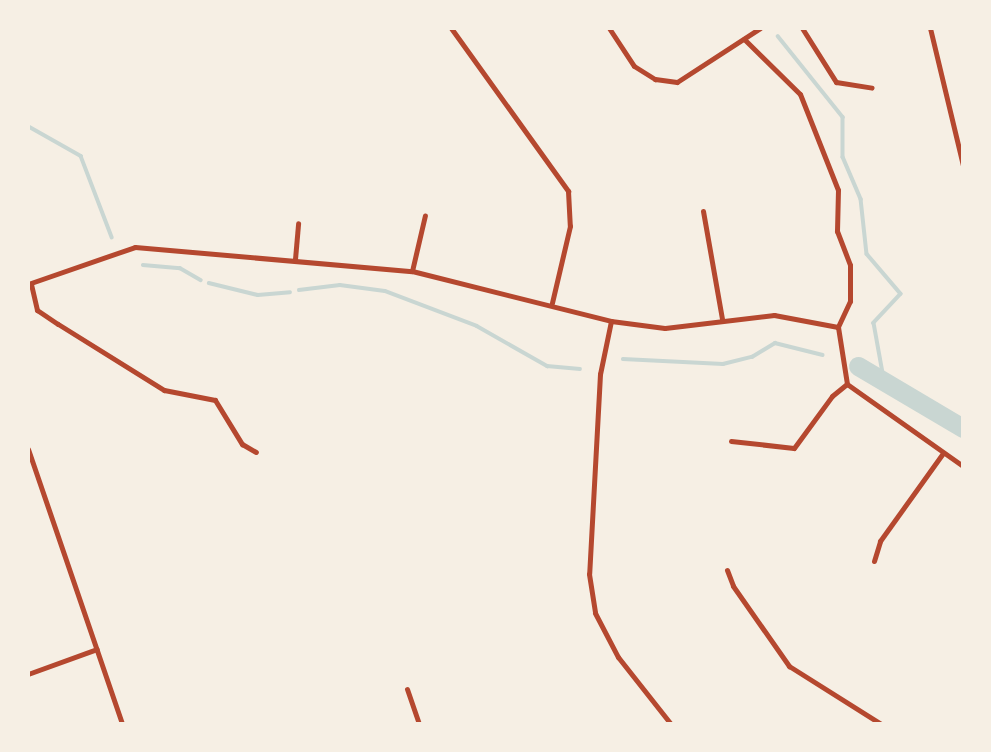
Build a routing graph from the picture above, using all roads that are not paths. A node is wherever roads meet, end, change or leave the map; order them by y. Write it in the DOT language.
graph roads {
  1 [pos="452,28"];
  2 [pos="609,28"];
  3 [pos="760,28"];
  4 [pos="802,28"];
  5 [pos="930,28"];
  6 [pos="744,39"];
  7 [pos="872,88"];
  8 [pos="963,165"];
  9 [pos="703,211"];
  10 [pos="425,215"];
  11 [pos="298,223"];
  12 [pos="295,259"];
  13 [pos="412,271"];
  14 [pos="29,284"];
  15 [pos="552,303"];
  16 [pos="722,319"];
  17 [pos="611,321"];
  18 [pos="838,327"];
  19 [pos="847,384"];
  20 [pos="731,441"];
  21 [pos="28,449"];
  22 [pos="256,452"];
  23 [pos="943,453"];
  24 [pos="963,467"];
  25 [pos="874,561"];
  26 [pos="727,570"];
  27 [pos="97,649"];
  28 [pos="28,674"];
  29 [pos="407,689"];
  30 [pos="122,724"];
  31 [pos="419,724"];
  32 [pos="671,724"];
  33 [pos="881,724"];
  1 -- 15 [label="street"];
  2 -- 6 [label="street"];
  3 -- 6 [label="street"];
  4 -- 7 [label="street"];
  5 -- 8 [label="street"];
  6 -- 18 [label="street"];
  9 -- 16 [label="street"];
  10 -- 13 [label="street"];
  11 -- 12 [label="street"];
  12 -- 13 [label="street"];
  12 -- 14 [label="street"];
  13 -- 15 [label="street"];
  14 -- 22 [label="street"];
  15 -- 17 [label="street"];
  16 -- 17 [label="street"];
  16 -- 18 [label="street"];
  17 -- 32 [label="street"];
  18 -- 19 [label="street"];
  19 -- 20 [label="street"];
  19 -- 23 [label="street"];
  21 -- 27 [label="street"];
  23 -- 24 [label="street"];
  23 -- 25 [label="street"];
  26 -- 33 [label="street"];
  27 -- 28 [label="street"];
  27 -- 30 [label="street"];
  29 -- 31 [label="street"];
}
